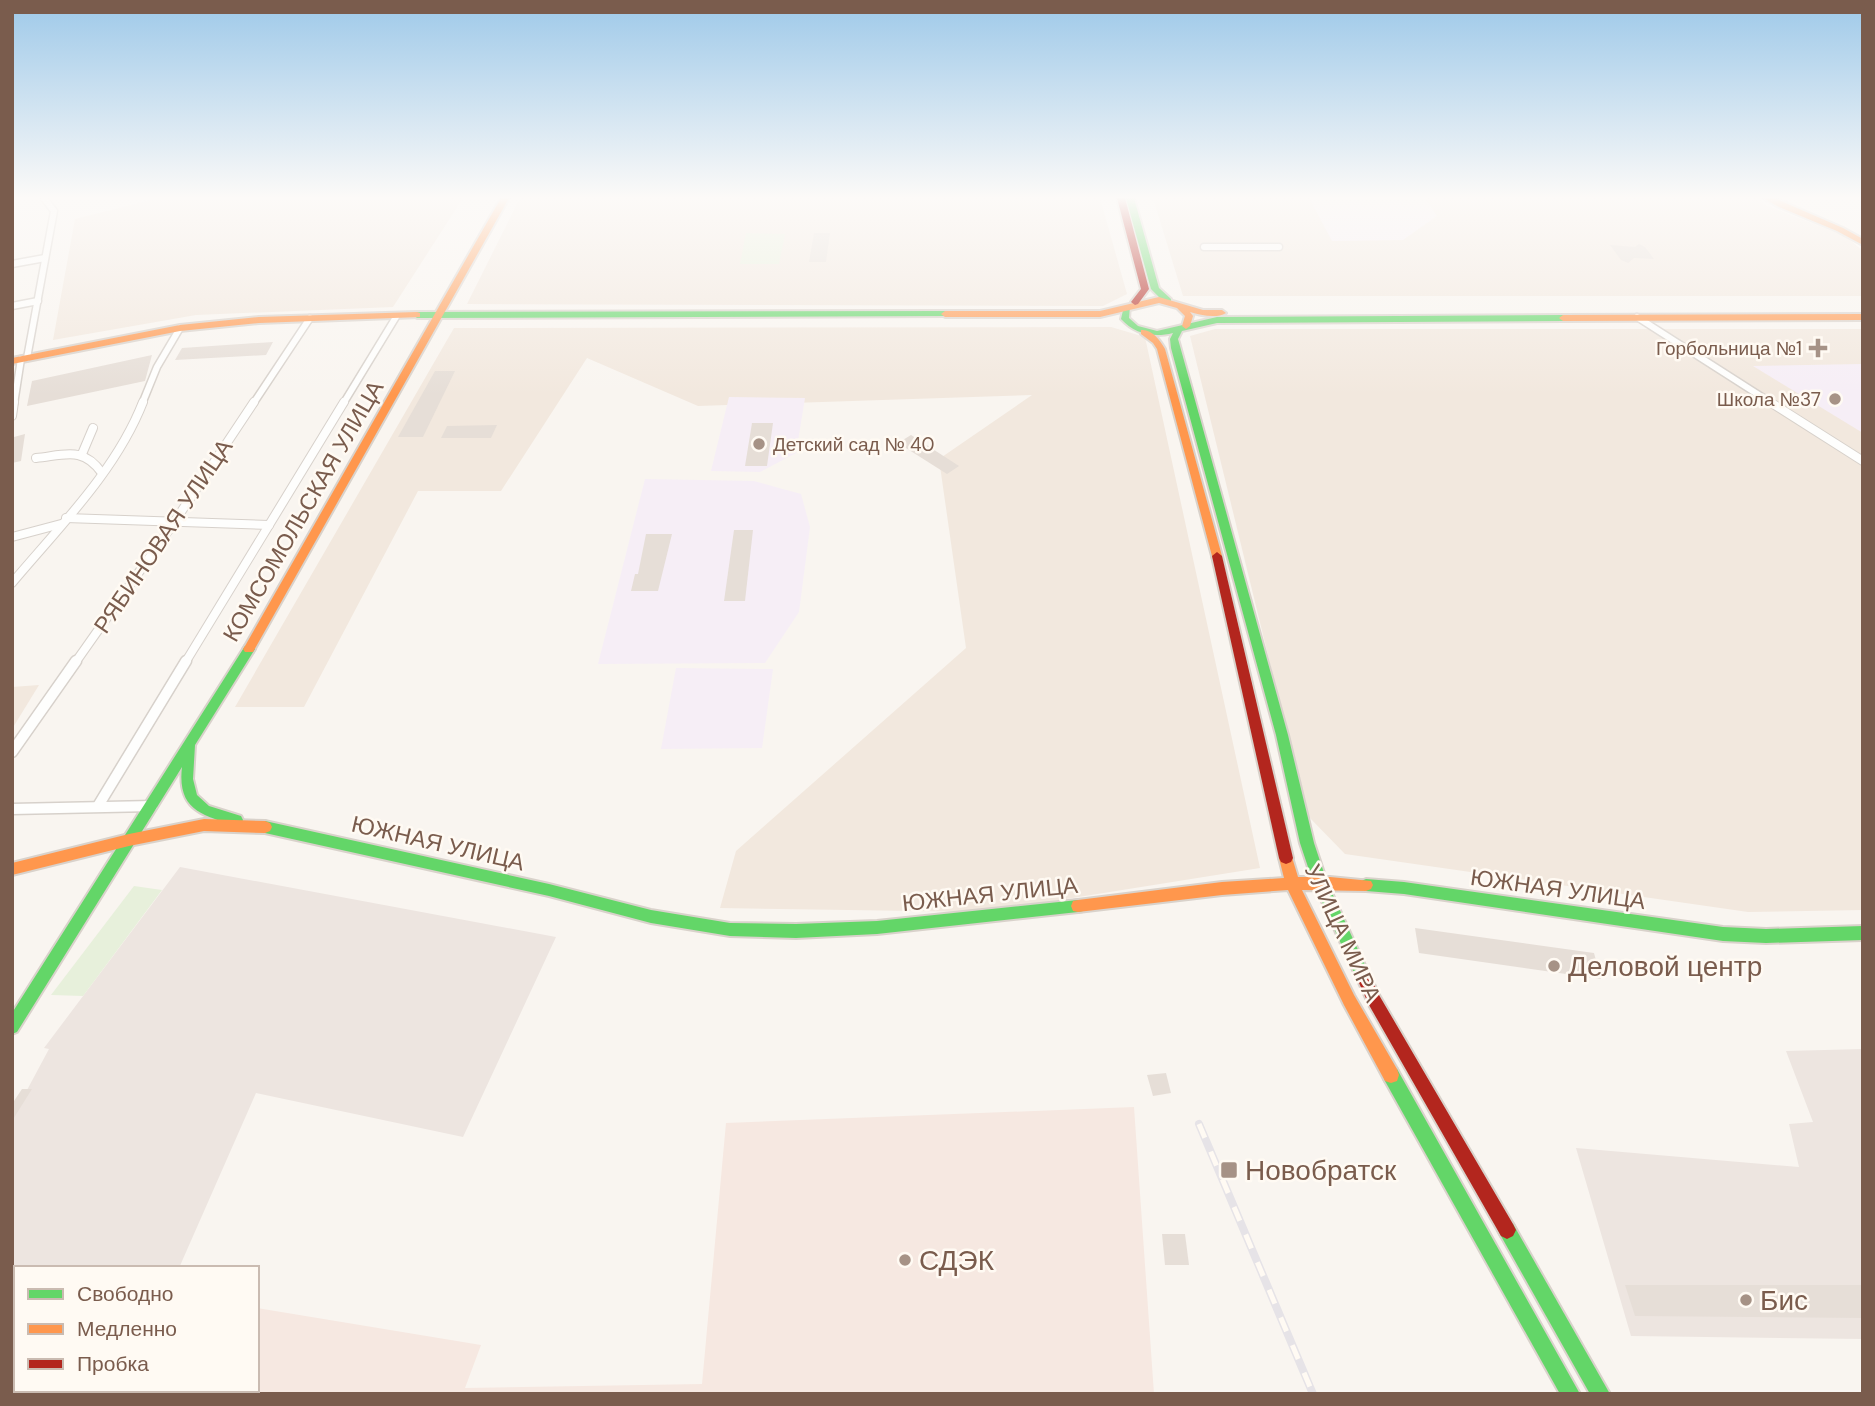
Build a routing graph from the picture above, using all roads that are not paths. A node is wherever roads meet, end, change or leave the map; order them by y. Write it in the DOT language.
graph roads {
  1 [pos="44,264"];
  2 [pos="469,264"];
  3 [pos="1142,264"];
  4 [pos="1142,264"];
  5 [pos="1143,267"];
  6 [pos="38,301"];
  7 [pos="1174,304"];
  8 [pos="1131,305"];
  9 [pos="12,306"];
  10 [pos="1863,311"];
  11 [pos="1561,315"];
  12 [pos="396,317"];
  13 [pos="439,317"];
  14 [pos="569,317"];
  15 [pos="1637,317"];
  16 [pos="1863,317"];
  17 [pos="310,318"];
  18 [pos="180,328"];
  19 [pos="1138,329"];
  20 [pos="1182,329"];
  21 [pos="20,360"];
  22 [pos="14,397"];
  23 [pos="12,416"];
  24 [pos="93,428"];
  25 [pos="82,454"];
  26 [pos="36,458"];
  27 [pos="1863,461"];
  28 [pos="102,473"];
  29 [pos="64,521"];
  30 [pos="175,521"];
  31 [pos="269,525"];
  32 [pos="12,537"];
  33 [pos="12,583"];
  34 [pos="191,744"];
  35 [pos="12,752"];
  36 [pos="98,806"];
  37 [pos="152,806"];
  38 [pos="12,809"];
  39 [pos="255,825"];
  40 [pos="129,840"];
  41 [pos="12,869"];
  42 [pos="1320,882"];
  43 [pos="1293,883"];
  44 [pos="1863,933"];
  45 [pos="12,1027"];
  46 [pos="1586,1368"];
  47 [pos="1571,1394"];
  48 [pos="1601,1394"];
  49 [pos="1607,1394"];
  1 -- 6 [label="street"];
  2 -- 13 [label="main road, КОМСОМОЛЬСКАЯ УЛИЦА"];
  3 -- 5 [label="main road"];
  4 -- 5 [label="main road"];
  5 -- 7 [label="main road"];
  5 -- 8 [label="main road"];
  6 -- 9 [label="street"];
  6 -- 21 [label="street"];
  7 -- 8 [label="main road"];
  7 -- 11 [label="main road"];
  7 -- 20 [label="main road, УЛИЦА МИРА"];
  8 -- 14 [label="main road"];
  8 -- 19 [label="main road"];
  10 -- 11 [label="main road"];
  11 -- 15 [label="main road"];
  11 -- 20 [label="main road"];
  12 -- 13 [label="main road"];
  12 -- 17 [label="main road"];
  12 -- 31 [label="street"];
  13 -- 14 [label="main road"];
  13 -- 34 [label="main road, КОМСОМОЛЬСКАЯ УЛИЦА"];
  14 -- 19 [label="main road"];
  15 -- 16 [label="main road"];
  15 -- 27 [label="street"];
  17 -- 18 [label="main road"];
  17 -- 30 [label="street, РЯБИНОВАЯ УЛИЦА"];
  18 -- 21 [label="main road"];
  18 -- 28 [label="street"];
  19 -- 20 [label="main road"];
  19 -- 43 [label="main road, УЛИЦА МИРА"];
  20 -- 42 [label="main road, УЛИЦА МИРА"];
  21 -- 22 [label="street"];
  22 -- 23 [label="street"];
  24 -- 25 [label="street"];
  25 -- 26 [label="street"];
  25 -- 28 [label="street"];
  28 -- 29 [label="street"];
  29 -- 30 [label="street"];
  29 -- 32 [label="street"];
  29 -- 33 [label="street"];
  30 -- 31 [label="street"];
  30 -- 35 [label="street, РЯБИНОВАЯ УЛИЦА"];
  31 -- 36 [label="street"];
  34 -- 37 [label="main road, КОМСОМОЛЬСКАЯ УЛИЦА"];
  34 -- 39 [label="main road"];
  36 -- 37 [label="street"];
  36 -- 38 [label="street"];
  37 -- 40 [label="main road, КОМСОМОЛЬСКАЯ УЛИЦА"];
  39 -- 40 [label="main road, ЮЖНАЯ УЛИЦА"];
  39 -- 43 [label="main road, ЮЖНАЯ УЛИЦА"];
  40 -- 41 [label="main road, ЮЖНАЯ УЛИЦА"];
  40 -- 45 [label="main road, КОМСОМОЛЬСКАЯ УЛИЦА"];
  42 -- 43 [label="main road, ЮЖНАЯ УЛИЦА"];
  42 -- 44 [label="main road, ЮЖНАЯ УЛИЦА"];
  42 -- 46 [label="main road, УЛИЦА МИРА"];
  43 -- 47 [label="main road, УЛИЦА МИРА"];
  46 -- 48 [label="main road, УЛИЦА МИРА"];
  46 -- 49 [label="main road"];
}
